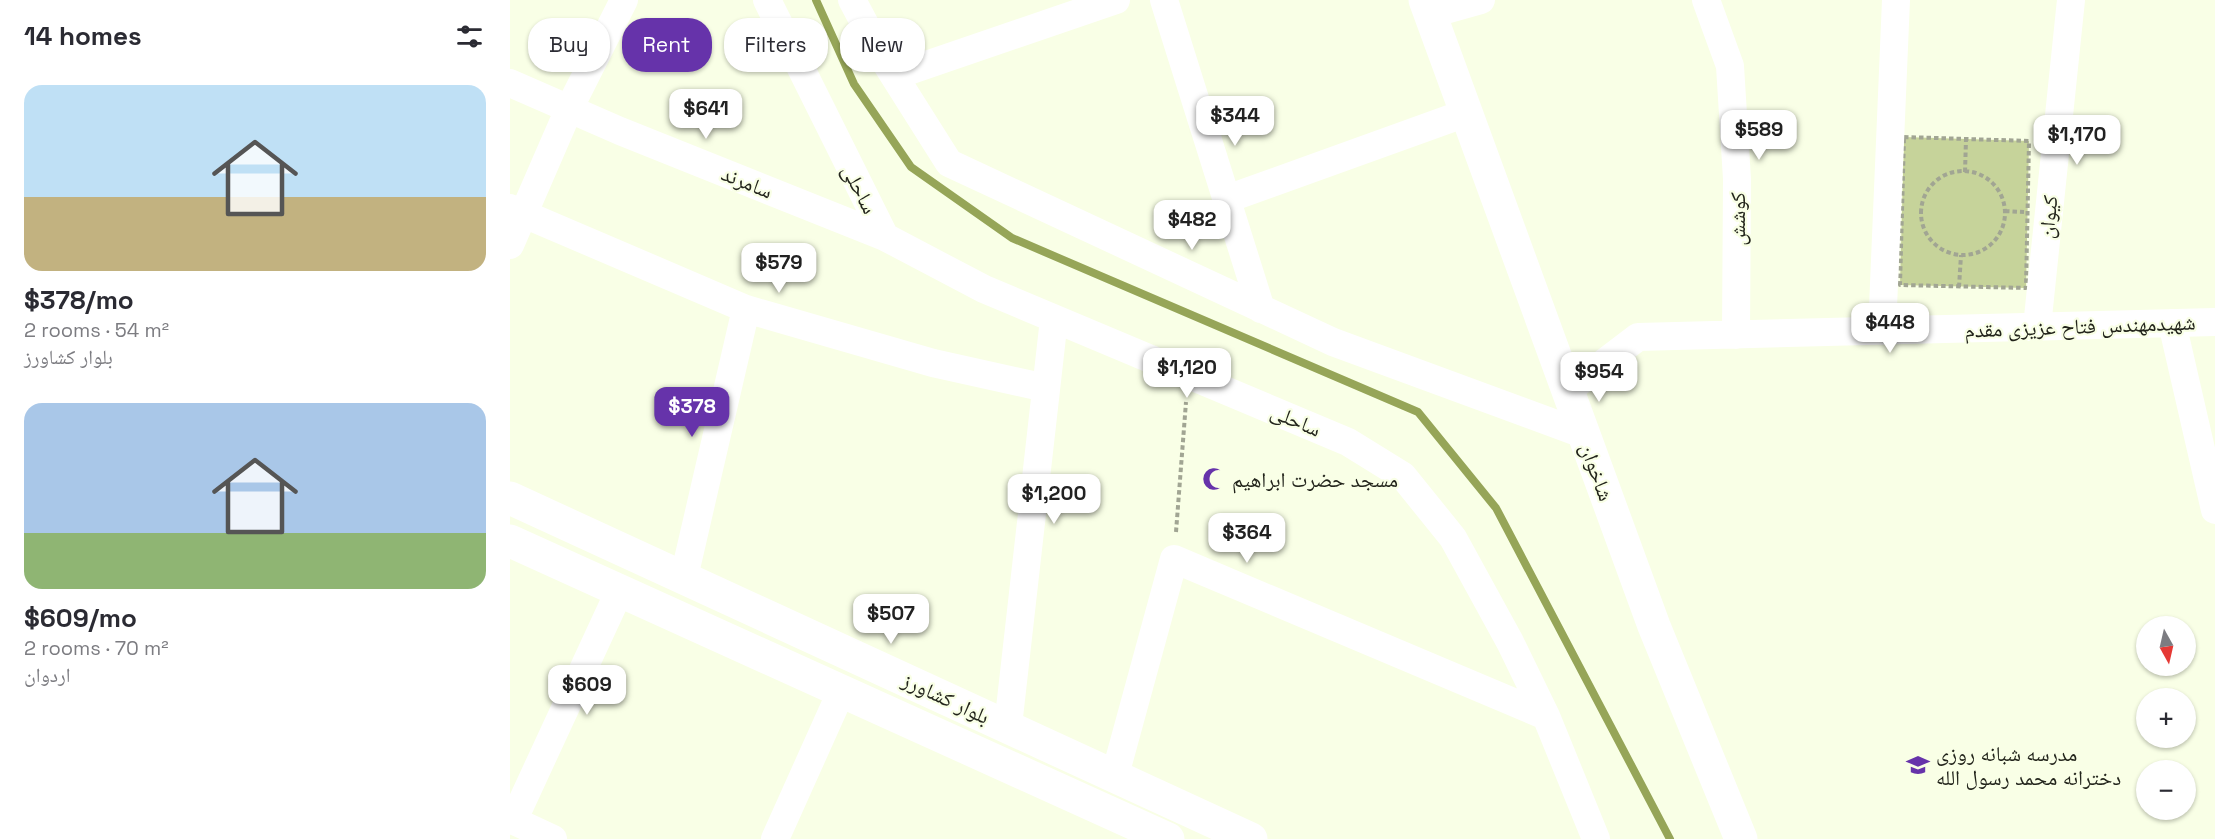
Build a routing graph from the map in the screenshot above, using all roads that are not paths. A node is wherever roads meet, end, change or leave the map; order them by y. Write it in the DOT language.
graph roads {
  1 [pos="624,0"];
  2 [pos="767,0"];
  3 [pos="852,0"];
  4 [pos="1116,0"];
  5 [pos="1164,0"];
  6 [pos="1481,0"];
  7 [pos="1706,0"];
  8 [pos="1896,0"];
  9 [pos="2071,0"];
  10 [pos="1428,7"];
  11 [pos="894,76"];
  12 [pos="510,82"];
  13 [pos="570,109"];
  14 [pos="1466,113"];
  15 [pos="1227,199"];
  16 [pos="517,211"];
  17 [pos="885,237"];
  18 [pos="510,245"];
  19 [pos="746,309"];
  20 [pos="1261,309"];
  21 [pos="1054,318"];
  22 [pos="2215,322"];
  23 [pos="2172,323"];
  24 [pos="2037,327"];
  25 [pos="1882,331"];
  26 [pos="1736,335"];
  27 [pos="1046,388"];
  28 [pos="1568,392"];
  29 [pos="1583,434"];
  30 [pos="510,498"];
  31 [pos="2215,510"];
  32 [pos="510,541"];
  33 [pos="684,577"];
  34 [pos="619,592"];
  35 [pos="841,692"];
  36 [pos="1546,716"];
  37 [pos="1008,726"];
  38 [pos="1115,775"];
  39 [pos="512,820"];
  40 [pos="1732,833"];
  41 [pos="553,839"];
  42 [pos="775,839"];
  43 [pos="1168,839"];
  44 [pos="1251,839"];
  45 [pos="1596,839"];
  1 -- 13 [label="street"];
  2 -- 17 [label="street, ساحلی"];
  3 -- 11 [label="street"];
  4 -- 11 [label="street"];
  5 -- 15 [label="street"];
  6 -- 10 [label="street"];
  7 -- 26 [label="street, کوشش"];
  8 -- 25 [label="street"];
  9 -- 24 [label="street, کیوان"];
  10 -- 14 [label="main road, شاخوان"];
  11 -- 20 [label="street"];
  12 -- 13 [label="street, سامرند"];
  13 -- 16 [label="street"];
  13 -- 17 [label="street, سامرند"];
  14 -- 15 [label="street"];
  14 -- 28 [label="main road, شاخوان"];
  15 -- 20 [label="street"];
  16 -- 18 [label="street"];
  16 -- 19 [label="street"];
  17 -- 21 [label="street, ساحلی"];
  19 -- 27 [label="street"];
  19 -- 33 [label="street"];
  20 -- 29 [label="street"];
  21 -- 27 [label="street"];
  21 -- 36 [label="street, ساحلی"];
  22 -- 23 [label="street, شهیدمهندس فتاح عزیزی مقدم"];
  23 -- 24 [label="street, شهیدمهندس فتاح عزیزی مقدم"];
  23 -- 31 [label="street"];
  24 -- 25 [label="street, شهیدمهندس فتاح عزیزی مقدم"];
  25 -- 26 [label="street, شهیدمهندس فتاح عزیزی مقدم"];
  26 -- 28 [label="street, شهیدمهندس فتاح عزیزی مقدم"];
  27 -- 37 [label="street"];
  28 -- 29 [label="main road, شاخوان"];
  29 -- 40 [label="main road, شاخوان"];
  30 -- 33 [label="main road, بلوار کشاورز"];
  32 -- 34 [label="main road, بلوار کشاورز"];
  33 -- 37 [label="main road, بلوار کشاورز"];
  34 -- 35 [label="main road, بلوار کشاورز"];
  34 -- 39 [label="street"];
  35 -- 42 [label="street"];
  35 -- 43 [label="main road, بلوار کشاورز"];
  36 -- 38 [label="street"];
  36 -- 45 [label="street, ساحلی"];
  37 -- 38 [label="main road, بلوار کشاورز"];
  38 -- 44 [label="main road, بلوار کشاورز"];
  39 -- 41 [label="street"];
}
